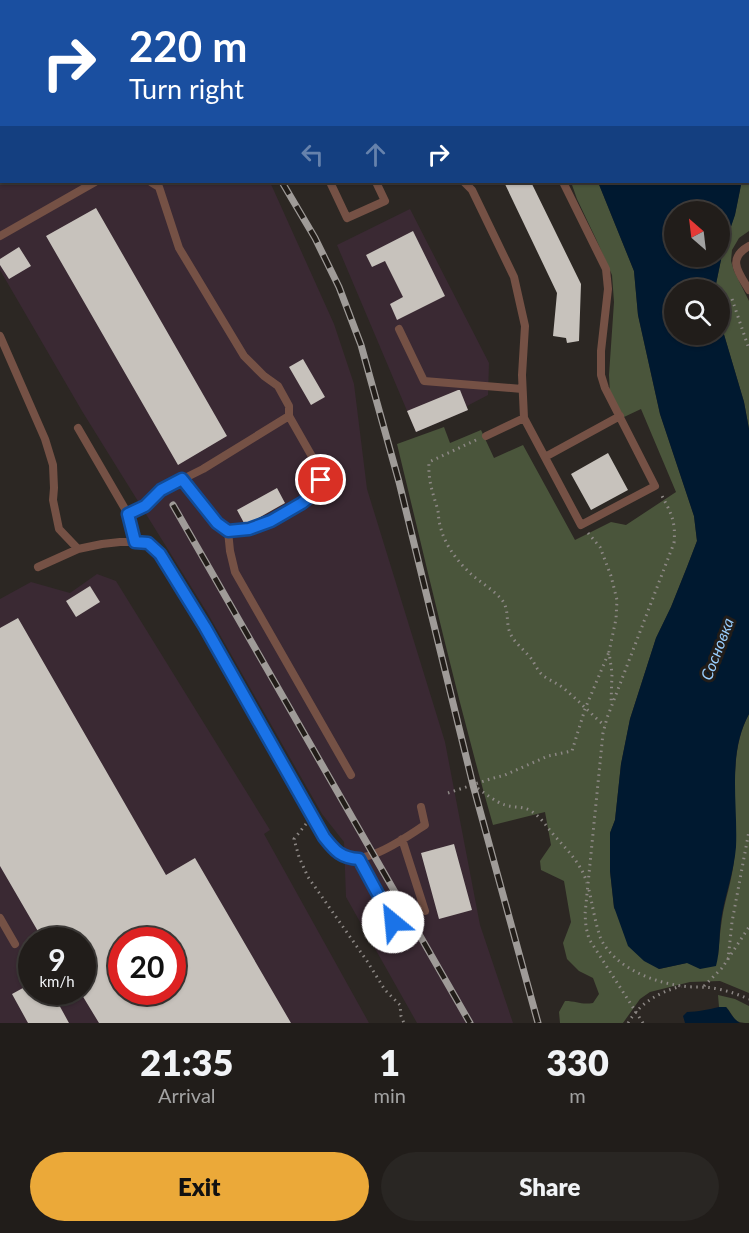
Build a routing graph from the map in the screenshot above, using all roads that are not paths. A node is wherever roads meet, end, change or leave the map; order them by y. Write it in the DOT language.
graph roads {
  1 [pos="93,183"];
  2 [pos="153,183"];
  3 [pos="330,183"];
  4 [pos="376,183"];
  5 [pos="465,183"];
  6 [pos="563,183"];
  7 [pos="0,236"];
  8 [pos="749,246"];
  9 [pos="749,290"];
  10 [pos="399,329"];
  11 [pos="0,336"];
  12 [pos="522,388"];
  13 [pos="289,416"];
  14 [pos="620,417"];
  15 [pos="524,418"];
  16 [pos="78,428"];
  17 [pos="486,436"];
  18 [pos="545,457"];
  19 [pos="182,479"];
  20 [pos="128,514"];
  21 [pos="228,531"];
  22 [pos="135,542"];
  23 [pos="78,549"];
  24 [pos="38,567"];
  25 [pos="351,775"];
  26 [pos="421,807"];
  27 [pos="402,839"];
  28 [pos="359,859"];
  29 [pos="425,911"];
  30 [pos="0,918"];
  31 [pos="404,943"];
  32 [pos="15,944"];
  1 -- 7 [label="lane"];
  2 -- 13 [label="lane"];
  3 -- 4 [label="lane"];
  5 -- 12 [label="lane"];
  6 -- 14 [label="lane"];
  8 -- 9 [label="lane"];
  10 -- 12 [label="lane"];
  11 -- 23 [label="lane"];
  12 -- 15 [label="lane"];
  13 -- 19 [label="lane"];
  13 -- 21 [label="lane"];
  14 -- 18 [label="lane"];
  14 -- 18 [label="lane"];
  15 -- 17 [label="lane"];
  15 -- 18 [label="lane"];
  16 -- 20 [label="lane"];
  19 -- 20 [label="lane"];
  19 -- 21 [label="lane"];
  20 -- 22 [label="lane"];
  21 -- 25 [label="lane"];
  22 -- 23 [label="lane"];
  22 -- 28 [label="lane"];
  23 -- 24 [label="lane"];
  26 -- 27 [label="lane"];
  27 -- 28 [label="lane"];
  27 -- 29 [label="lane"];
  28 -- 31 [label="lane"];
  30 -- 32 [label="lane"];
}
